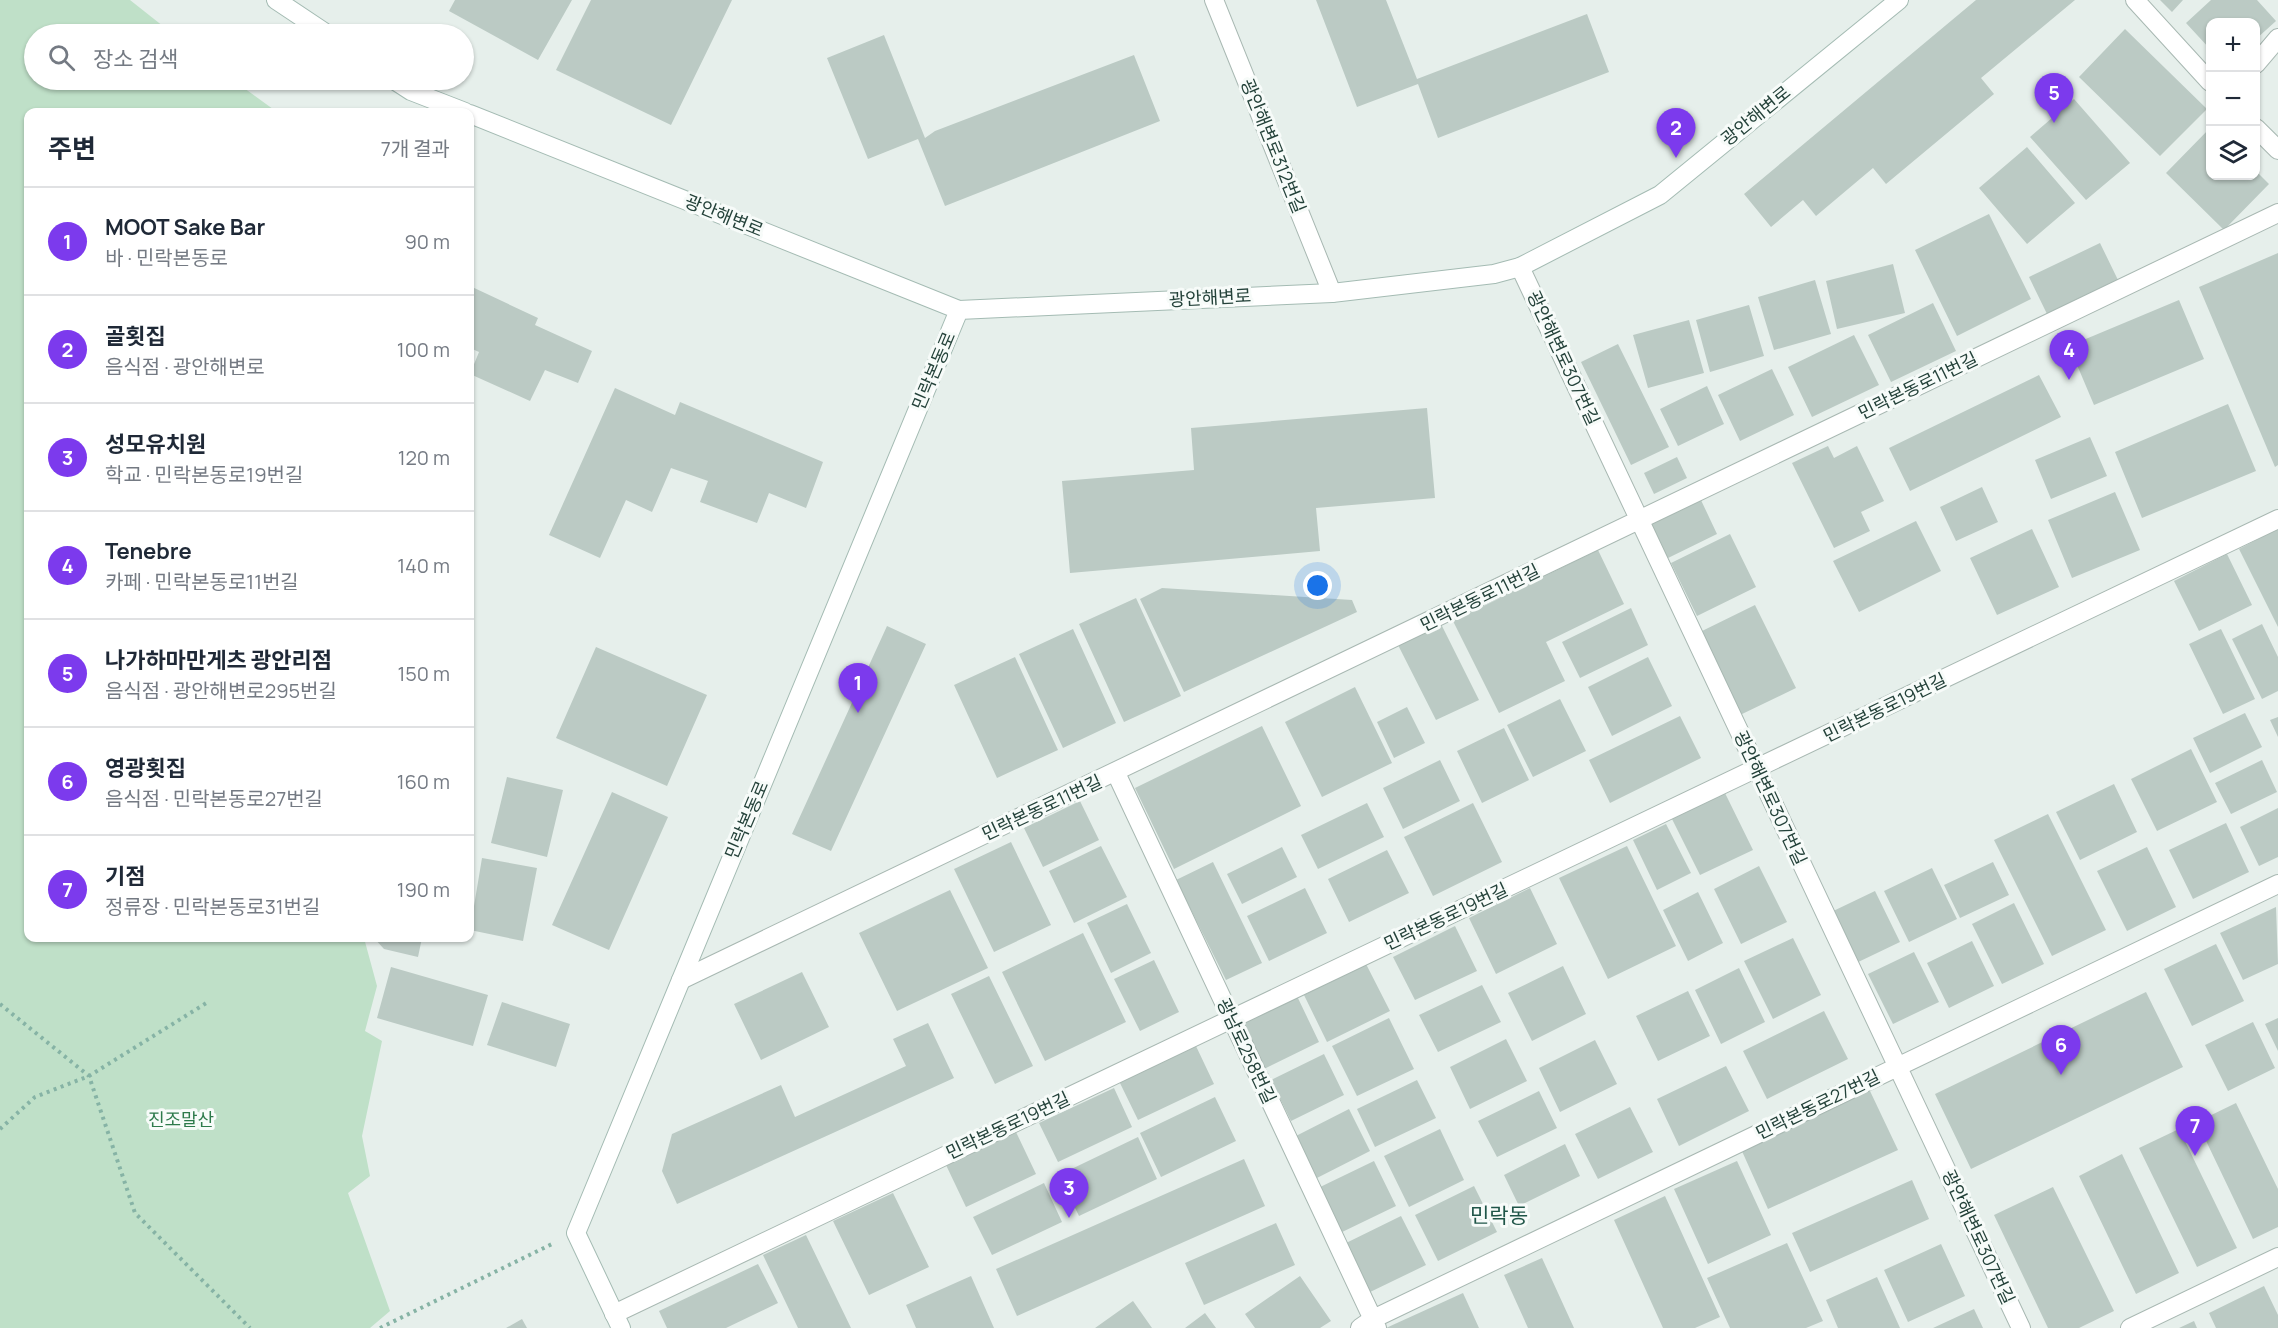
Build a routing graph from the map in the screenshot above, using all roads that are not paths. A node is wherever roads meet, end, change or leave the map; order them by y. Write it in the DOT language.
graph roads {
  1 [pos="1214,0"];
  2 [pos="1899,0"];
  3 [pos="2135,0"];
  4 [pos="280,1"];
  5 [pos="313,24"];
  6 [pos="2278,38"];
  7 [pos="2260,59"];
  8 [pos="2206,77"];
  9 [pos="409,90"];
  10 [pos="455,108"];
  11 [pos="474,116"];
  12 [pos="2260,132"];
  13 [pos="2278,150"];
  14 [pos="2278,213"];
  15 [pos="1520,267"];
  16 [pos="1332,293"];
  17 [pos="959,310"];
  18 [pos="2278,519"];
  19 [pos="1640,520"];
  20 [pos="1757,769"];
  21 [pos="1116,773"];
  22 [pos="2278,884"];
  23 [pos="681,980"];
  24 [pos="1232,1020"];
  25 [pos="1898,1067"];
  26 [pos="2278,1257"];
  27 [pos="618,1321"];
  28 [pos="1370,1325"];
  29 [pos="2020,1328"];
  30 [pos="2130,1328"];
  1 -- 16 [label="street, 광안해변로312번길"];
  2 -- 15 [label="street, 광안해변로"];
  3 -- 8 [label="street"];
  4 -- 5 [label="street"];
  6 -- 7 [label="street"];
  9 -- 10 [label="street"];
  11 -- 17 [label="street, 광안해변로"];
  12 -- 13 [label="street"];
  14 -- 19 [label="street, 민락본동로11번길"];
  15 -- 16 [label="street, 광안해변로"];
  15 -- 19 [label="street, 광안해변로307번길"];
  16 -- 17 [label="street, 광안해변로"];
  17 -- 23 [label="street, 민락본동로"];
  18 -- 20 [label="street, 민락본동로19번길"];
  19 -- 20 [label="street, 광안해변로307번길"];
  19 -- 21 [label="street, 민락본동로11번길"];
  20 -- 24 [label="street, 민락본동로19번길"];
  20 -- 25 [label="street, 광안해변로307번길"];
  21 -- 23 [label="street, 민락본동로11번길"];
  21 -- 24 [label="street, 광남로258번길"];
  22 -- 25 [label="street, 민락본동로27번길"];
  23 -- 27 [label="street, 민락본동로"];
  24 -- 27 [label="street, 민락본동로19번길"];
  24 -- 28 [label="street, 광남로258번길"];
  25 -- 28 [label="street, 민락본동로27번길"];
  25 -- 29 [label="street, 광안해변로307번길"];
  26 -- 30 [label="street"];
}
